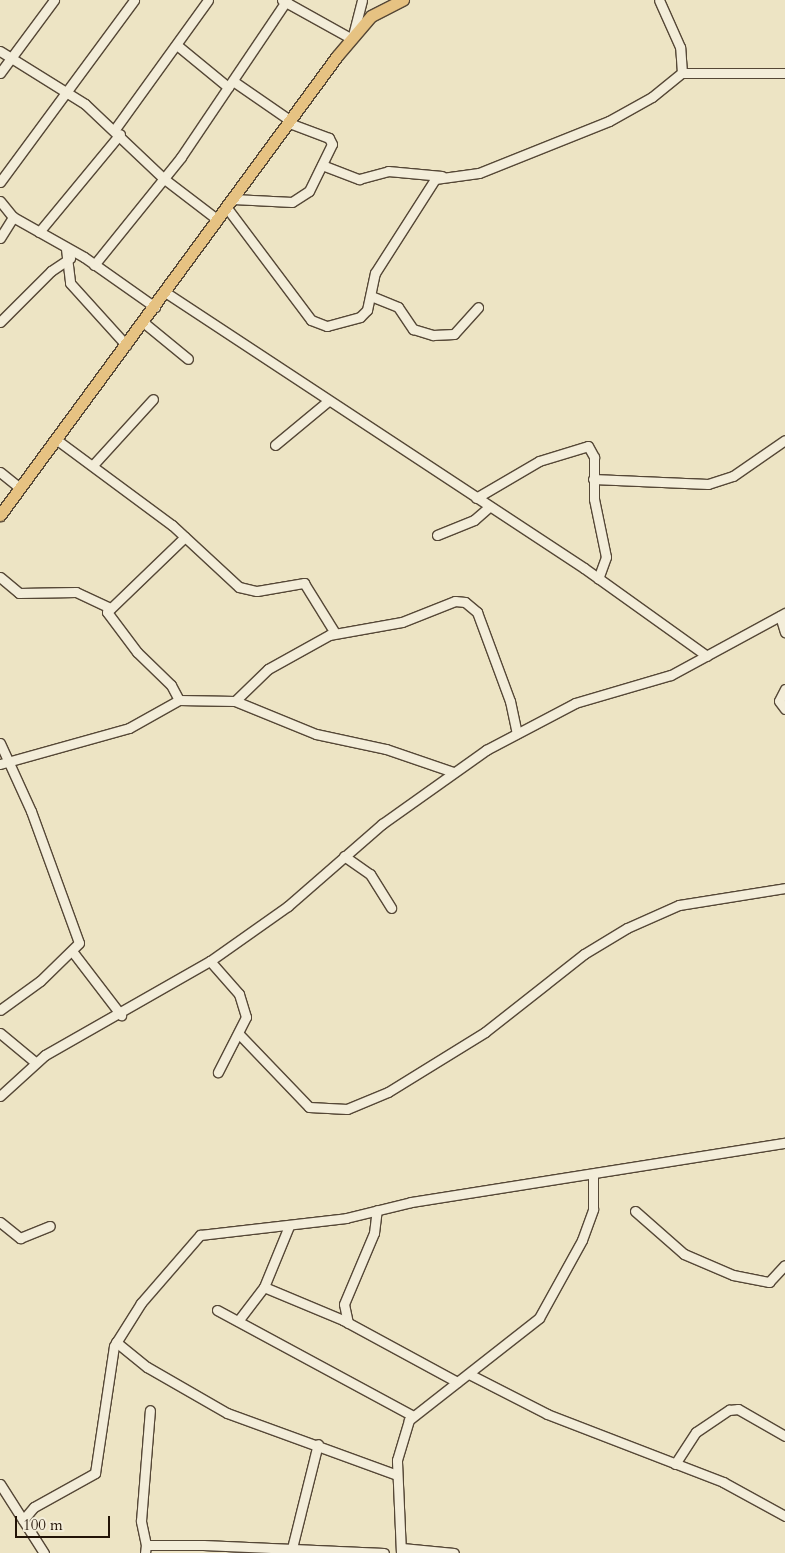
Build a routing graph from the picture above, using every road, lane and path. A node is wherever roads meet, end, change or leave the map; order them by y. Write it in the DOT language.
graph roads {
  1 [pos="54,0"];
  2 [pos="134,0"];
  3 [pos="208,0"];
  4 [pos="362,0"];
  5 [pos="403,0"];
  6 [pos="659,0"];
  7 [pos="285,1"];
  8 [pos="352,39"];
  9 [pos="178,46"];
  10 [pos="0,51"];
  11 [pos="10,58"];
  12 [pos="0,73"];
  13 [pos="682,73"];
  14 [pos="785,73"];
  15 [pos="230,84"];
  16 [pos="65,91"];
  17 [pos="290,122"];
  18 [pos="117,132"];
  19 [pos="322,165"];
  20 [pos="442,176"];
  21 [pos="164,178"];
  22 [pos="0,182"];
  23 [pos="0,201"];
  24 [pos="230,204"];
  25 [pos="13,217"];
  26 [pos="218,220"];
  27 [pos="39,232"];
  28 [pos="0,238"];
  29 [pos="66,249"];
  30 [pos="80,255"];
  31 [pos="66,259"];
  32 [pos="94,265"];
  33 [pos="166,292"];
  34 [pos="371,296"];
  35 [pos="154,306"];
  36 [pos="478,307"];
  37 [pos="0,322"];
  38 [pos="143,322"];
  39 [pos="126,346"];
  40 [pos="188,359"];
  41 [pos="153,399"];
  42 [pos="328,401"];
  43 [pos="57,440"];
  44 [pos="785,440"];
  45 [pos="275,445"];
  46 [pos="93,464"];
  47 [pos="0,472"];
  48 [pos="593,479"];
  49 [pos="20,488"];
  50 [pos="476,498"];
  51 [pos="489,507"];
  52 [pos="0,515"];
  53 [pos="437,534"];
  54 [pos="184,537"];
  55 [pos="0,577"];
  56 [pos="598,579"];
  57 [pos="110,608"];
  58 [pos="782,615"];
  59 [pos="785,632"];
  60 [pos="335,633"];
  61 [pos="707,656"];
  62 [pos="785,688"];
  63 [pos="178,700"];
  64 [pos="235,701"];
  65 [pos="785,709"];
  66 [pos="517,734"];
  67 [pos="0,743"];
  68 [pos="4,764"];
  69 [pos="453,772"];
  70 [pos="344,856"];
  71 [pos="785,888"];
  72 [pos="391,908"];
  73 [pos="72,951"];
  74 [pos="210,961"];
  75 [pos="0,1010"];
  76 [pos="121,1015"];
  77 [pos="0,1033"];
  78 [pos="239,1034"];
  79 [pos="34,1062"];
  80 [pos="218,1072"];
  81 [pos="0,1096"];
  82 [pos="785,1143"];
  83 [pos="593,1174"];
  84 [pos="377,1210"];
  85 [pos="635,1211"];
  86 [pos="0,1222"];
  87 [pos="50,1226"];
  88 [pos="289,1226"];
  89 [pos="785,1265"];
  90 [pos="264,1287"];
  91 [pos="217,1310"];
  92 [pos="238,1321"];
  93 [pos="348,1323"];
  94 [pos="116,1342"];
  95 [pos="469,1374"];
  96 [pos="457,1382"];
  97 [pos="150,1410"];
  98 [pos="413,1416"];
  99 [pos="785,1436"];
  100 [pos="318,1444"];
  101 [pos="675,1464"];
  102 [pos="397,1475"];
  103 [pos="0,1484"];
  104 [pos="785,1516"];
  105 [pos="23,1520"];
  106 [pos="292,1548"];
  107 [pos="146,1549"];
  108 [pos="402,1550"];
  109 [pos="266,1551"];
  110 [pos="44,1553"];
  111 [pos="384,1553"];
  112 [pos="454,1553"];
  1 -- 11 [label="street"];
  2 -- 16 [label="street"];
  3 -- 9 [label="street"];
  4 -- 8 [label="street"];
  5 -- 8 [label="main road"];
  6 -- 13 [label="street"];
  7 -- 8 [label="street"];
  7 -- 15 [label="street"];
  8 -- 17 [label="main road"];
  9 -- 15 [label="street"];
  9 -- 18 [label="street"];
  10 -- 11 [label="street"];
  11 -- 12 [label="street"];
  11 -- 16 [label="street"];
  13 -- 14 [label="street"];
  13 -- 20 [label="street"];
  15 -- 17 [label="street"];
  15 -- 21 [label="street"];
  16 -- 18 [label="street"];
  16 -- 22 [label="street"];
  17 -- 19 [label="street"];
  17 -- 24 [label="main road"];
  18 -- 21 [label="street"];
  18 -- 27 [label="street"];
  19 -- 20 [label="street"];
  19 -- 24 [label="street"];
  20 -- 34 [label="street"];
  21 -- 26 [label="street"];
  21 -- 32 [label="street"];
  23 -- 25 [label="street"];
  24 -- 26 [label="main road"];
  24 -- 34 [label="street"];
  25 -- 27 [label="street"];
  25 -- 28 [label="street"];
  26 -- 33 [label="main road"];
  27 -- 29 [label="street"];
  29 -- 30 [label="street"];
  29 -- 31 [label="street"];
  30 -- 31 [label="street"];
  30 -- 32 [label="street"];
  31 -- 37 [label="street"];
  31 -- 39 [label="street"];
  32 -- 35 [label="street"];
  33 -- 35 [label="main road"];
  33 -- 42 [label="street"];
  34 -- 36 [label="street"];
  35 -- 38 [label="main road"];
  38 -- 39 [label="main road"];
  38 -- 40 [label="street"];
  39 -- 43 [label="main road"];
  41 -- 46 [label="street"];
  42 -- 45 [label="street"];
  42 -- 50 [label="street"];
  43 -- 46 [label="street"];
  43 -- 49 [label="main road"];
  44 -- 48 [label="street"];
  46 -- 54 [label="street"];
  47 -- 49 [label="street"];
  48 -- 50 [label="street"];
  48 -- 56 [label="street"];
  49 -- 52 [label="main road"];
  50 -- 51 [label="street"];
  51 -- 53 [label="street"];
  51 -- 56 [label="street"];
  54 -- 57 [label="street"];
  54 -- 60 [label="street"];
  55 -- 57 [label="street"];
  56 -- 61 [label="street"];
  57 -- 63 [label="street"];
  58 -- 59 [label="street"];
  58 -- 61 [label="street"];
  60 -- 64 [label="street"];
  60 -- 66 [label="street"];
  61 -- 66 [label="street"];
  62 -- 65 [label="street"];
  63 -- 64 [label="street"];
  63 -- 68 [label="street"];
  64 -- 69 [label="street"];
  66 -- 69 [label="street"];
  67 -- 68 [label="street"];
  68 -- 73 [label="street"];
  69 -- 70 [label="street"];
  70 -- 72 [label="street"];
  70 -- 74 [label="street"];
  71 -- 78 [label="street"];
  73 -- 75 [label="street"];
  73 -- 76 [label="street"];
  74 -- 76 [label="street"];
  74 -- 78 [label="street"];
  76 -- 79 [label="street"];
  77 -- 79 [label="street"];
  78 -- 80 [label="street"];
  79 -- 81 [label="street"];
  82 -- 83 [label="street"];
  83 -- 84 [label="street"];
  83 -- 95 [label="street"];
  84 -- 88 [label="street"];
  84 -- 93 [label="street"];
  85 -- 89 [label="street"];
  86 -- 87 [label="street"];
  88 -- 90 [label="street"];
  88 -- 94 [label="street"];
  90 -- 92 [label="street"];
  90 -- 93 [label="street"];
  91 -- 92 [label="street"];
  92 -- 98 [label="street"];
  93 -- 96 [label="street"];
  94 -- 100 [label="street"];
  94 -- 105 [label="street"];
  95 -- 96 [label="street"];
  95 -- 101 [label="street"];
  96 -- 98 [label="street"];
  97 -- 107 [label="street"];
  98 -- 102 [label="street"];
  99 -- 101 [label="street"];
  100 -- 102 [label="street"];
  100 -- 106 [label="street"];
  101 -- 104 [label="street"];
  102 -- 108 [label="street"];
  103 -- 105 [label="street"];
  105 -- 110 [label="street"];
  106 -- 109 [label="street"];
  106 -- 111 [label="street"];
  107 -- 109 [label="street"];
  108 -- 112 [label="street"];
}
